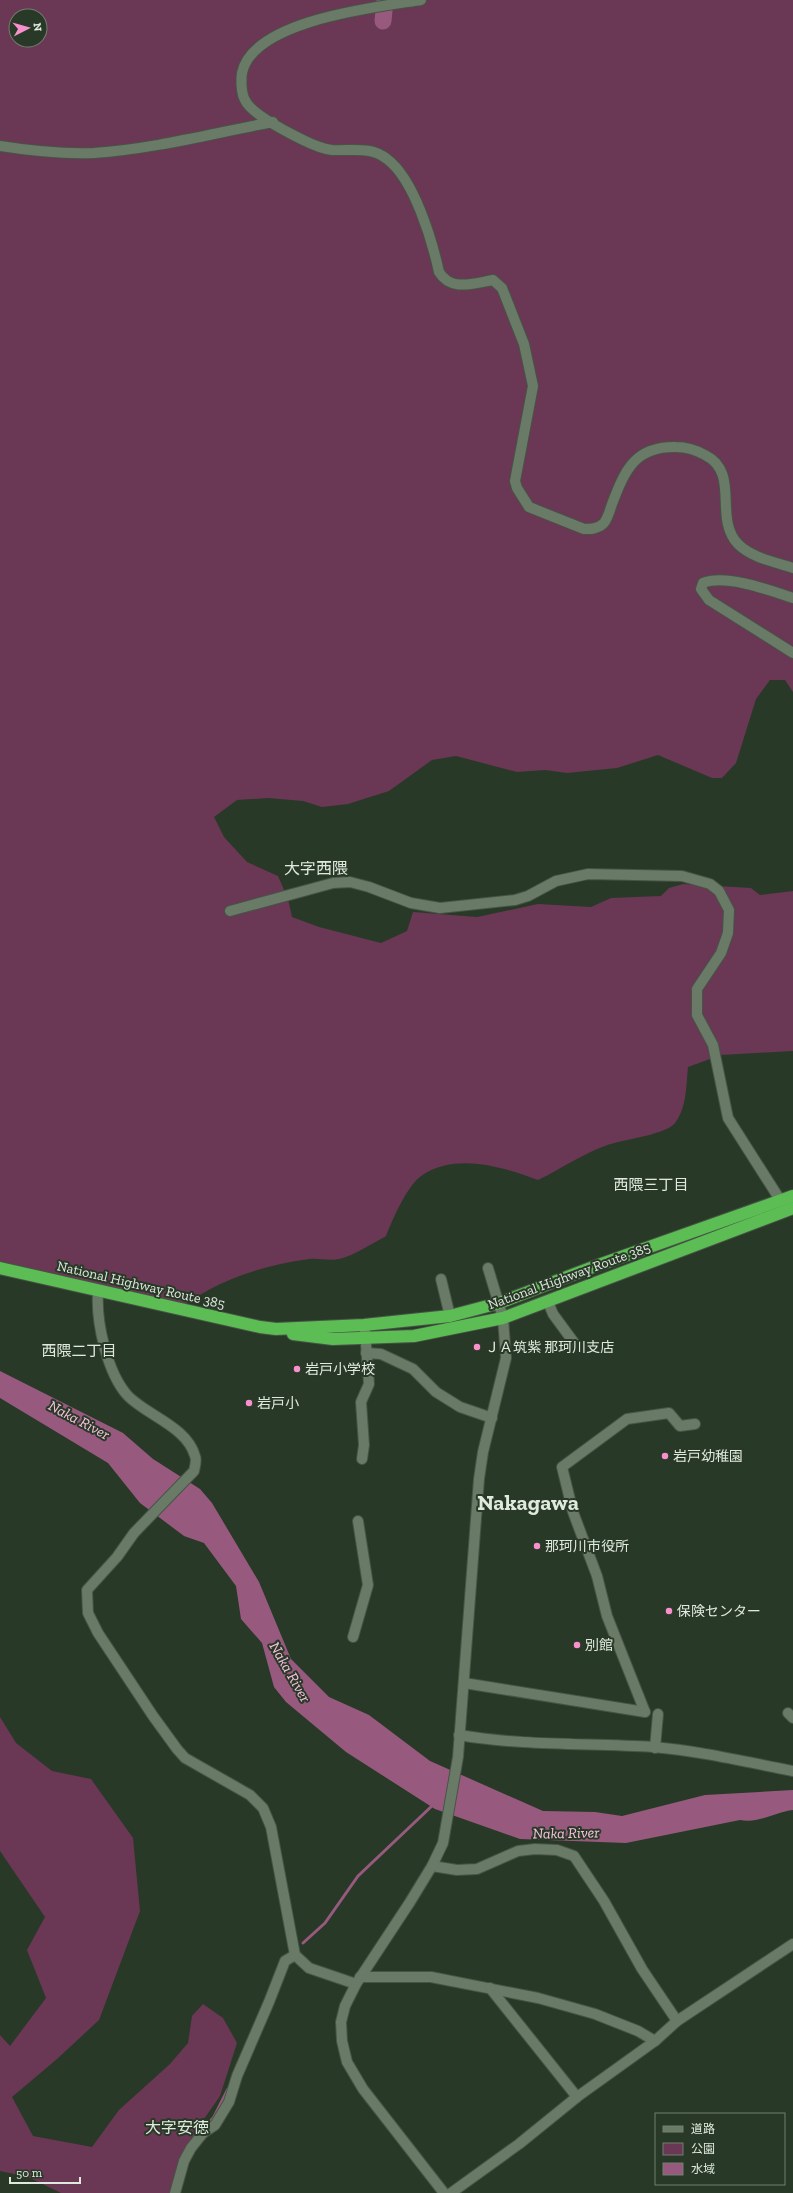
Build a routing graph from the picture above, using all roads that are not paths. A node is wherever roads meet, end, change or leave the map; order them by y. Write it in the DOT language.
graph roads {
  1 [pos="421,0"];
  2 [pos="273,122"];
  3 [pos="0,146"];
  4 [pos="793,568"];
  5 [pos="793,598"];
  6 [pos="793,653"];
  7 [pos="230,911"];
  8 [pos="793,1196"];
  9 [pos="787,1207"];
  10 [pos="0,1268"];
  11 [pos="488,1268"];
  12 [pos="441,1280"];
  13 [pos="98,1292"];
  14 [pos="548,1302"];
  15 [pos="499,1303"];
  16 [pos="450,1316"];
  17 [pos="503,1318"];
  18 [pos="364,1325"];
  19 [pos="276,1329"];
  20 [pos="366,1339"];
  21 [pos="575,1344"];
  22 [pos="366,1353"];
  23 [pos="492,1418"];
  24 [pos="695,1424"];
  25 [pos="362,1459"];
  26 [pos="358,1521"];
  27 [pos="353,1637"];
  28 [pos="464,1683"];
  29 [pos="658,1714"];
  30 [pos="459,1735"];
  31 [pos="655,1748"];
  32 [pos="793,1771"];
  33 [pos="432,1866"];
  34 [pos="793,1944"];
  35 [pos="295,1955"];
  36 [pos="358,1980"];
  37 [pos="490,1988"];
  38 [pos="677,2021"];
  39 [pos="655,2041"];
  40 [pos="577,2097"];
  41 [pos="174,2193"];
  42 [pos="444,2193"];
  43 [pos="451,2193"];
  1 -- 2 [label="street"];
  2 -- 3 [label="street"];
  2 -- 4 [label="street"];
  5 -- 6 [label="street"];
  7 -- 9 [label="street"];
  8 -- 9 [label="highway, National Highway Route 385"];
  9 -- 14 [label="highway, National Highway Route 385"];
  9 -- 15 [label="highway, National Highway Route 385"];
  10 -- 13 [label="highway, National Highway Route 385"];
  11 -- 15 [label="street"];
  12 -- 16 [label="street"];
  13 -- 19 [label="highway, National Highway Route 385"];
  13 -- 35 [label="street"];
  14 -- 17 [label="highway, National Highway Route 385"];
  14 -- 21 [label="street"];
  15 -- 16 [label="highway, National Highway Route 385"];
  15 -- 17 [label="street"];
  16 -- 18 [label="highway, National Highway Route 385"];
  17 -- 20 [label="highway, National Highway Route 385"];
  17 -- 23 [label="street"];
  18 -- 19 [label="highway, National Highway Route 385"];
  18 -- 20 [label="street"];
  19 -- 20 [label="highway, National Highway Route 385"];
  20 -- 22 [label="street"];
  22 -- 23 [label="street"];
  22 -- 25 [label="street"];
  23 -- 28 [label="street"];
  24 -- 28 [label="street"];
  26 -- 27 [label="street"];
  28 -- 30 [label="street"];
  29 -- 31 [label="street"];
  30 -- 31 [label="street"];
  30 -- 33 [label="street"];
  31 -- 32 [label="street"];
  33 -- 36 [label="street"];
  33 -- 38 [label="street"];
  34 -- 38 [label="street"];
  35 -- 36 [label="street"];
  35 -- 41 [label="street"];
  36 -- 37 [label="street"];
  36 -- 42 [label="street"];
  37 -- 39 [label="street"];
  37 -- 40 [label="street"];
  38 -- 39 [label="street"];
  39 -- 40 [label="street"];
  40 -- 43 [label="street"];
}
